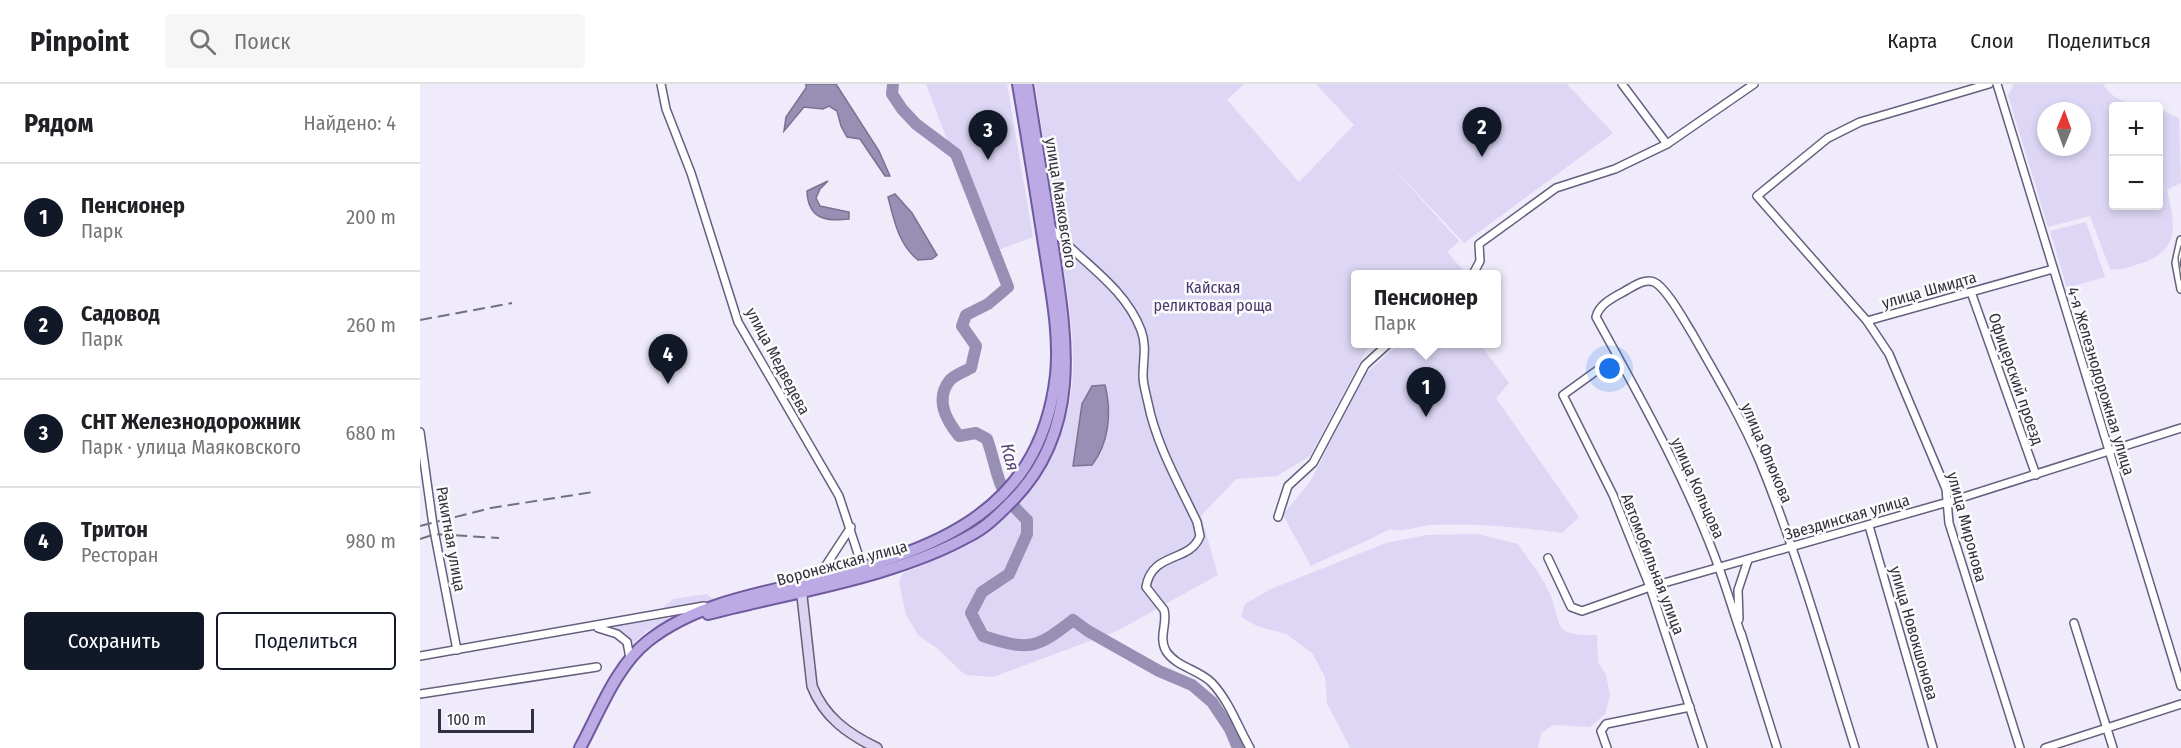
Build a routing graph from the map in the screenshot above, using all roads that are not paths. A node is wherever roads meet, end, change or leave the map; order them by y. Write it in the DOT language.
graph roads {
  1 [pos="661,84"];
  2 [pos="1018,84"];
  3 [pos="1027,84"];
  4 [pos="1622,84"];
  5 [pos="1754,84"];
  6 [pos="1989,84"];
  7 [pos="1997,84"];
  8 [pos="1667,144"];
  9 [pos="1049,226"];
  10 [pos="2181,240"];
  11 [pos="2053,269"];
  12 [pos="1475,270"];
  13 [pos="1659,285"];
  14 [pos="2181,290"];
  15 [pos="1971,292"];
  16 [pos="1867,321"];
  17 [pos="1384,348"];
  18 [pos="1617,356"];
  19 [pos="2181,428"];
  20 [pos="420,432"];
  21 [pos="2108,452"];
  22 [pos="2036,475"];
  23 [pos="1022,483"];
  24 [pos="1948,502"];
  25 [pos="1278,517"];
  26 [pos="851,526"];
  27 [pos="1869,526"];
  28 [pos="1792,547"];
  29 [pos="1548,558"];
  30 [pos="1748,560"];
  31 [pos="1719,568"];
  32 [pos="864,570"];
  33 [pos="817,579"];
  34 [pos="801,587"];
  35 [pos="1650,587"];
  36 [pos="720,603"];
  37 [pos="665,614"];
  38 [pos="685,620"];
  39 [pos="2074,623"];
  40 [pos="596,627"];
  41 [pos="1742,637"];
  42 [pos="458,650"];
  43 [pos="420,656"];
  44 [pos="630,658"];
  45 [pos="597,667"];
  46 [pos="2181,686"];
  47 [pos="420,694"];
  48 [pos="2181,704"];
  49 [pos="1690,707"];
  50 [pos="2107,728"];
  51 [pos="580,748"];
  52 [pos="877,748"];
  53 [pos="1250,748"];
  54 [pos="1607,748"];
  55 [pos="1703,748"];
  56 [pos="1777,748"];
  57 [pos="1855,748"];
  58 [pos="1933,748"];
  59 [pos="2020,748"];
  60 [pos="2045,748"];
  61 [pos="2113,748"];
  1 -- 26 [label="street, улица Медведева"];
  2 -- 23 [label="main road, улица Маяковского"];
  3 -- 9 [label="main road, улица Маяковского"];
  4 -- 8 [label="street"];
  5 -- 8 [label="street"];
  6 -- 16 [label="street, улица Шмидта"];
  7 -- 11 [label="street, 4-я Железнодорожная улица"];
  8 -- 12 [label="street"];
  9 -- 23 [label="main road, улица Маяковского"];
  9 -- 53 [label="street"];
  10 -- 14 [label="street"];
  11 -- 15 [label="street, улица Шмидта"];
  11 -- 21 [label="street, 4-я Железнодорожная улица"];
  13 -- 18 [label="street, улица Кольцова"];
  13 -- 28 [label="street, улица Флюкова"];
  15 -- 16 [label="street, улица Шмидта"];
  15 -- 22 [label="street, Офицерский проезд"];
  16 -- 24 [label="street, улица Миронова"];
  17 -- 25 [label="street"];
  18 -- 31 [label="street, улица Кольцова"];
  18 -- 35 [label="street, Автомобильная улица"];
  19 -- 21 [label="street, Звездинская улица"];
  20 -- 42 [label="street, Ракитная улица"];
  21 -- 22 [label="street, Звездинская улица"];
  21 -- 46 [label="street, 4-я Железнодорожная улица"];
  22 -- 24 [label="street, Звездинская улица"];
  23 -- 32 [label="main road, Воронежская улица"];
  24 -- 27 [label="street, Звездинская улица"];
  24 -- 59 [label="street, улица Миронова"];
  26 -- 32 [label="street, улица Медведева"];
  26 -- 33 [label="street"];
  27 -- 28 [label="street, Звездинская улица"];
  27 -- 58 [label="street, улица Новокшонова"];
  28 -- 30 [label="street, Звездинская улица"];
  28 -- 57 [label="street, улица Флюкова"];
  29 -- 35 [label="street, Звездинская улица"];
  30 -- 31 [label="street, Звездинская улица"];
  30 -- 41 [label="street, улица Кольцова"];
  31 -- 35 [label="street, Звездинская улица"];
  31 -- 41 [label="street, улица Кольцова"];
  32 -- 33 [label="main road, Воронежская улица"];
  32 -- 34 [label="main road, Воронежская улица"];
  33 -- 34 [label="main road, Воронежская улица"];
  34 -- 36 [label="main road, Воронежская улица"];
  34 -- 38 [label="main road, Воронежская улица"];
  34 -- 52 [label="street"];
  35 -- 49 [label="street, Автомобильная улица"];
  36 -- 37 [label="street"];
  36 -- 38 [label="main road, Воронежская улица"];
  37 -- 38 [label="street"];
  37 -- 40 [label="street"];
  38 -- 44 [label="main road"];
  39 -- 50 [label="street"];
  40 -- 42 [label="street"];
  40 -- 44 [label="street"];
  41 -- 56 [label="street, улица Кольцова"];
  42 -- 43 [label="street"];
  44 -- 51 [label="main road"];
  45 -- 47 [label="street"];
  48 -- 50 [label="street"];
  49 -- 54 [label="street"];
  49 -- 55 [label="street, Автомобильная улица"];
  50 -- 60 [label="street"];
  50 -- 61 [label="street"];
}
